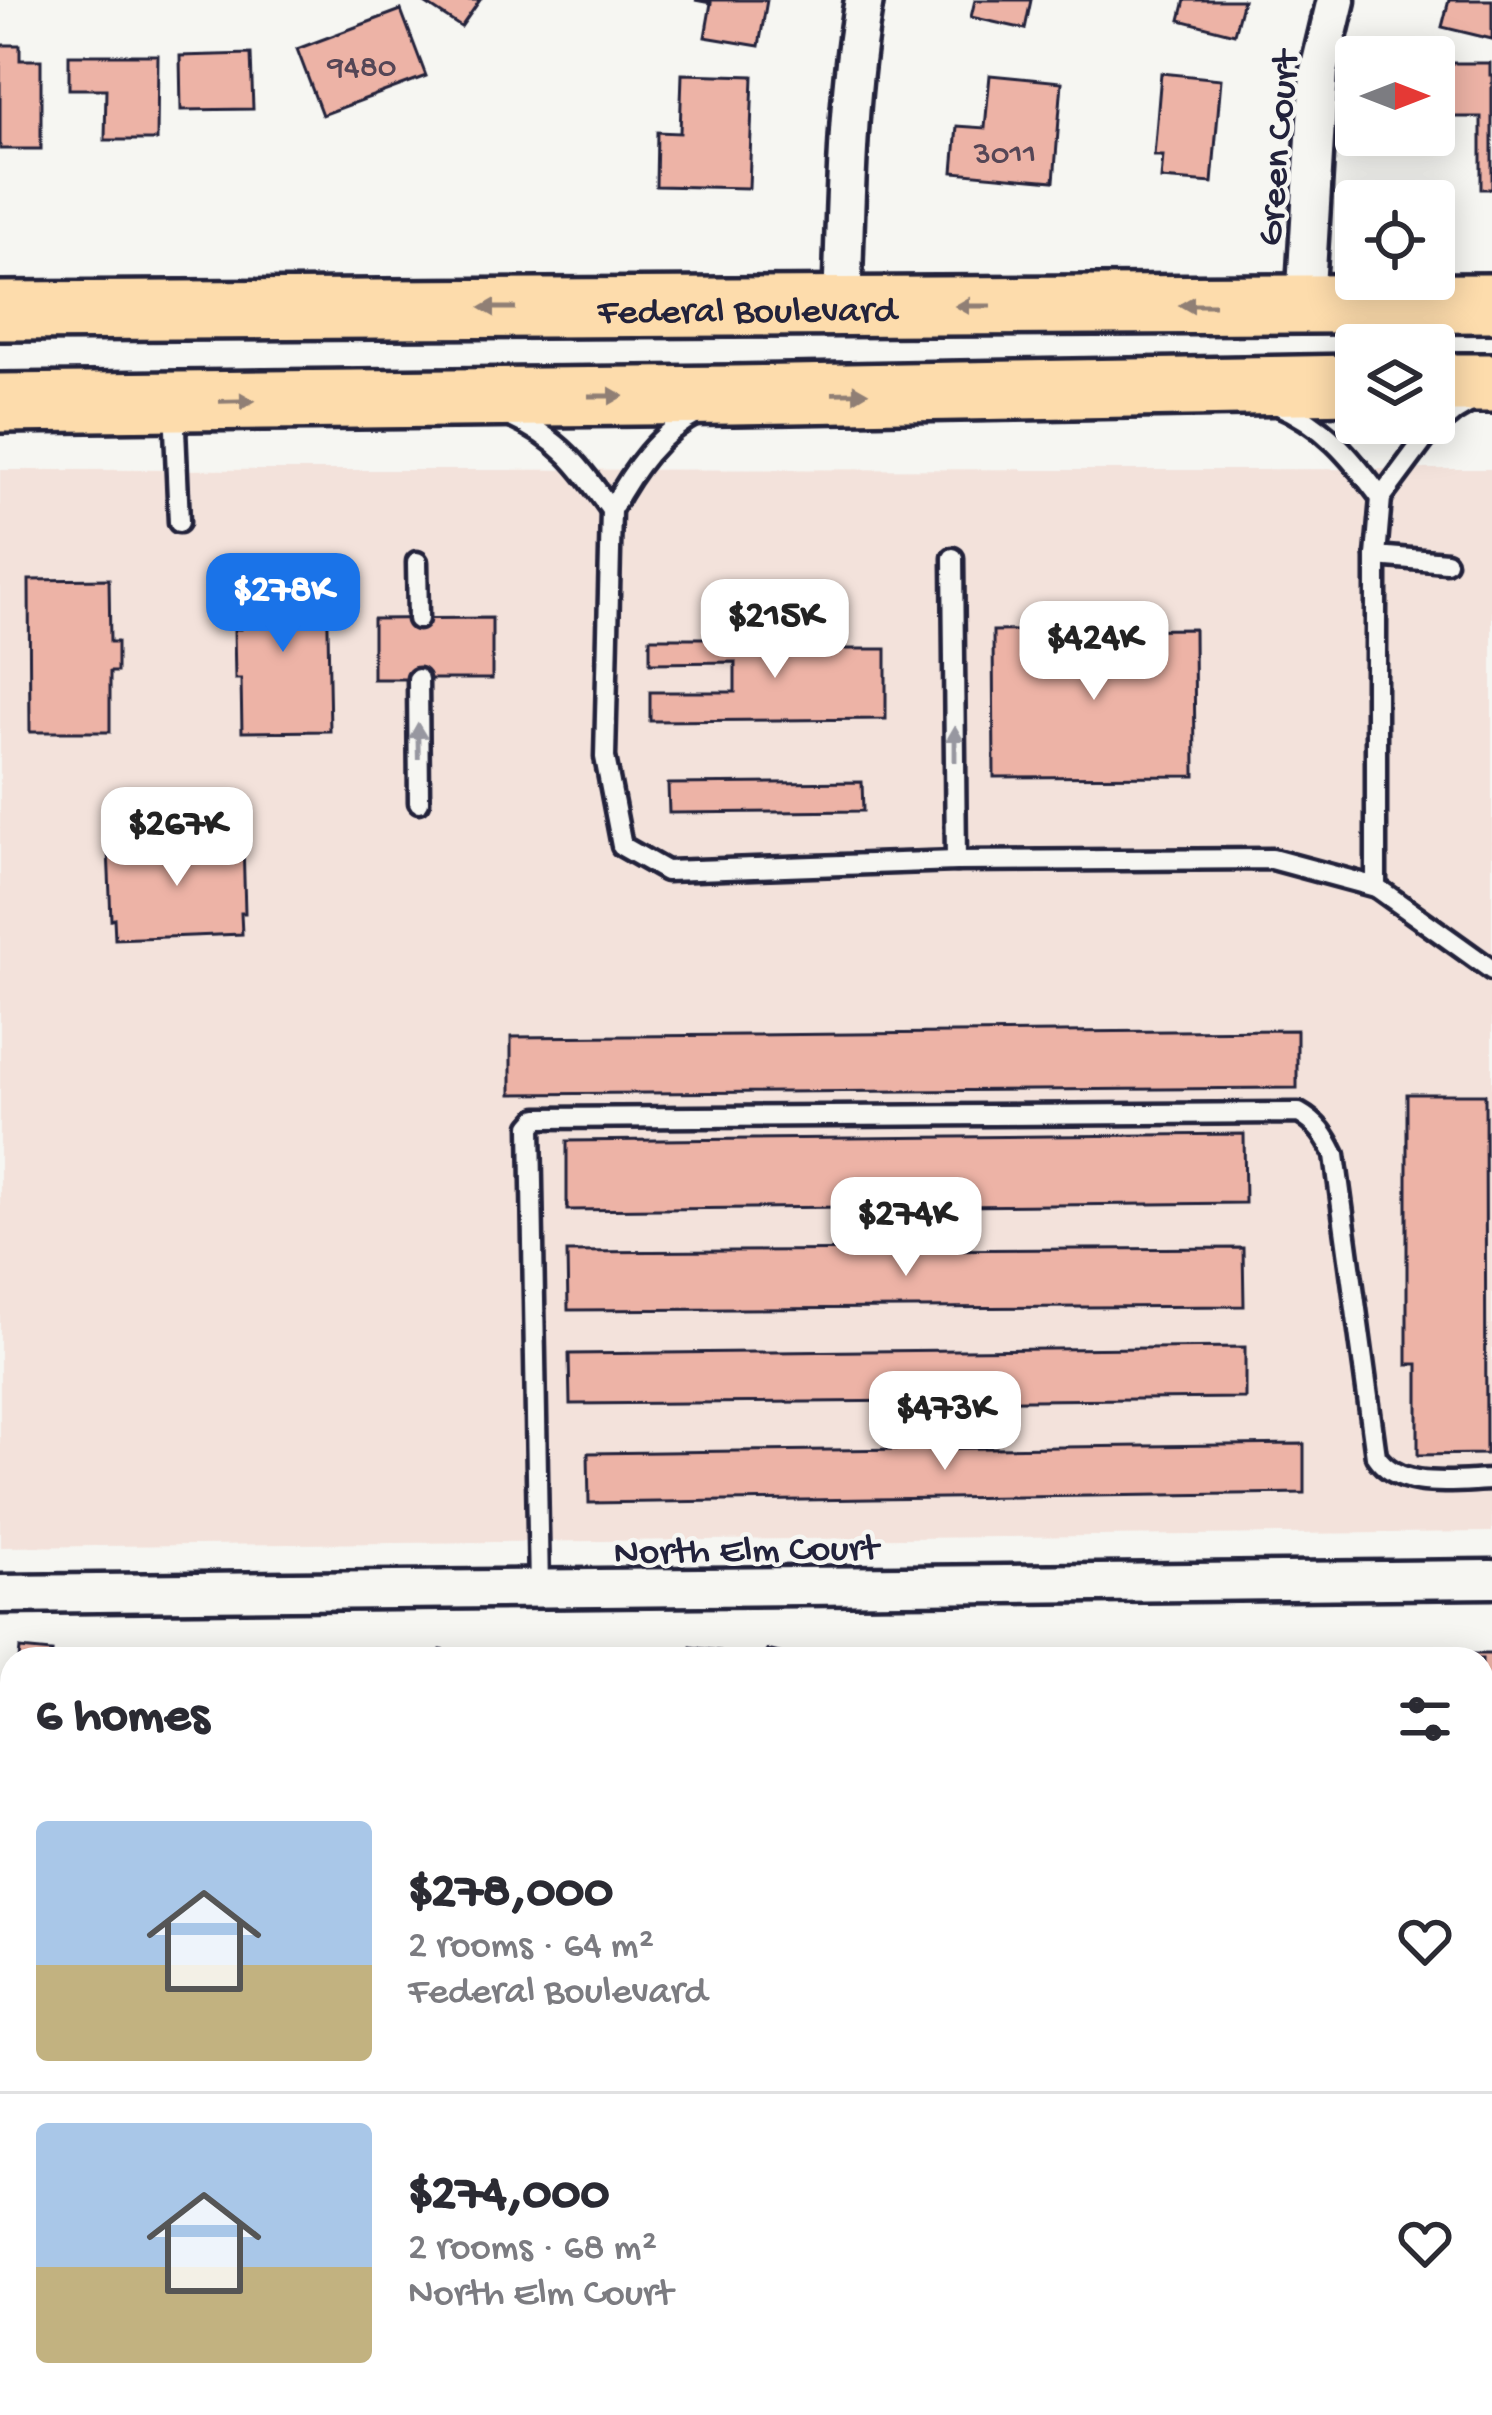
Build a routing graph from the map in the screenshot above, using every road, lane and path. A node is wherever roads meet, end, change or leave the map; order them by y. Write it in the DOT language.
graph roads {
  1 [pos="864,0"];
  2 [pos="1336,0"];
  3 [pos="1492,303"];
  4 [pos="1305,305"];
  5 [pos="842,306"];
  6 [pos="0,311"];
  7 [pos="1335,384"];
  8 [pos="1455,384"];
  9 [pos="1233,385"];
  10 [pos="1492,386"];
  11 [pos="733,395"];
  12 [pos="447,397"];
  13 [pos="174,402"];
  14 [pos="0,403"];
  15 [pos="1381,498"];
  16 [pos="610,510"];
  17 [pos="179,522"];
  18 [pos="1376,556"];
  19 [pos="953,558"];
  20 [pos="417,562"];
  21 [pos="1446,562"];
  22 [pos="418,619"];
  23 [pos="418,680"];
  24 [pos="419,802"];
  25 [pos="956,861"];
  26 [pos="1376,886"];
  27 [pos="1492,970"];
  28 [pos="1492,1480"];
  29 [pos="1492,1579"];
  30 [pos="539,1590"];
  31 [pos="0,1594"];
  1 -- 5 [label="street"];
  2 -- 4 [label="street, Green Court"];
  3 -- 4 [label="main road, Federal Boulevard"];
  4 -- 5 [label="main road, Federal Boulevard, one-way"];
  5 -- 6 [label="main road, Federal Boulevard, one-way"];
  7 -- 9 [label="main road"];
  8 -- 10 [label="main road"];
  11 -- 9 [label="main road, one-way"];
  9 -- 15 [label="lane"];
  10 -- 15 [label="lane"];
  12 -- 11 [label="main road, one-way"];
  11 -- 16 [label="lane"];
  13 -- 12 [label="main road, one-way"];
  12 -- 16 [label="lane"];
  13 -- 14 [label="main road"];
  13 -- 17 [label="lane"];
  15 -- 18 [label="lane"];
  16 -- 25 [label="lane"];
  18 -- 21 [label="lane"];
  18 -- 26 [label="lane"];
  25 -- 19 [label="lane, one-way"];
  20 -- 22 [label="lane"];
  24 -- 23 [label="lane, one-way"];
  25 -- 26 [label="lane"];
  26 -- 27 [label="lane"];
  28 -- 30 [label="lane"];
  29 -- 30 [label="street, North Elm Court"];
  30 -- 31 [label="street, North Elm Court"];
}
